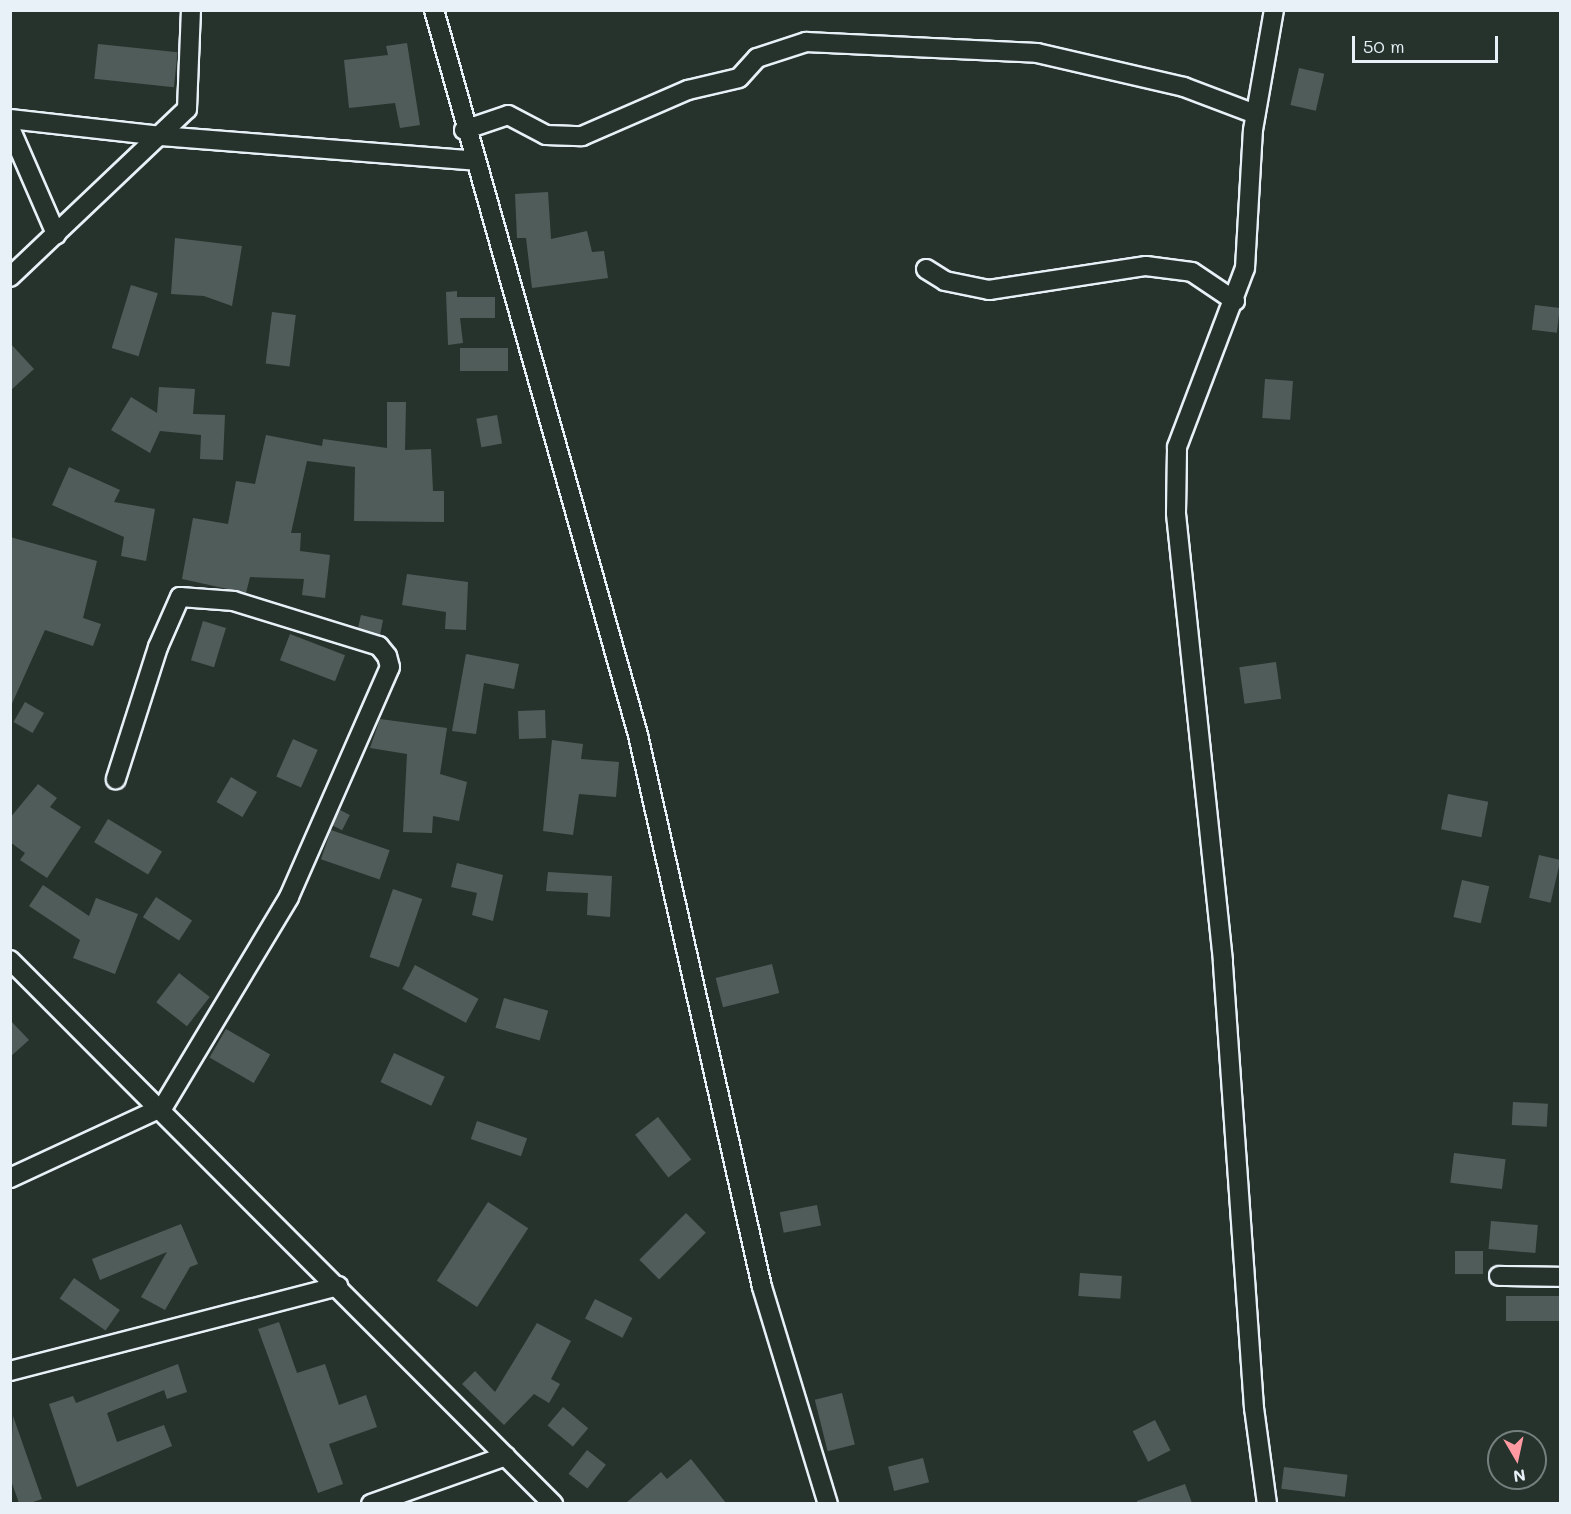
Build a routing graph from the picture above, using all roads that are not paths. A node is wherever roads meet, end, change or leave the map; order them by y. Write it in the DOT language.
graph roads {
  1 [pos="191,10"];
  2 [pos="434,10"];
  3 [pos="1274,10"];
  4 [pos="1255,114"];
  5 [pos="10,118"];
  6 [pos="10,128"];
  7 [pos="464,130"];
  8 [pos="161,136"];
  9 [pos="476,161"];
  10 [pos="56,234"];
  11 [pos="926,268"];
  12 [pos="10,277"];
  13 [pos="1235,301"];
  14 [pos="116,779"];
  15 [pos="10,960"];
  16 [pos="162,1107"];
  17 [pos="10,1178"];
  18 [pos="1499,1276"];
  19 [pos="1560,1276"];
  20 [pos="338,1286"];
  21 [pos="10,1371"];
  22 [pos="506,1456"];
  23 [pos="546,1500"];
  24 [pos="371,1503"];
  25 [pos="828,1503"];
  26 [pos="1267,1503"];
  1 -- 8 [label="street"];
  2 -- 7 [label="street"];
  3 -- 4 [label="street"];
  4 -- 7 [label="street"];
  4 -- 13 [label="street"];
  5 -- 8 [label="street"];
  6 -- 10 [label="street"];
  7 -- 9 [label="street"];
  8 -- 9 [label="street"];
  8 -- 10 [label="street"];
  9 -- 25 [label="street"];
  10 -- 12 [label="street"];
  11 -- 13 [label="street"];
  13 -- 26 [label="street"];
  14 -- 16 [label="street"];
  15 -- 16 [label="street"];
  16 -- 17 [label="street"];
  16 -- 20 [label="street"];
  18 -- 19 [label="street"];
  20 -- 21 [label="street"];
  20 -- 22 [label="street"];
  22 -- 23 [label="street"];
  22 -- 24 [label="street"];
}
